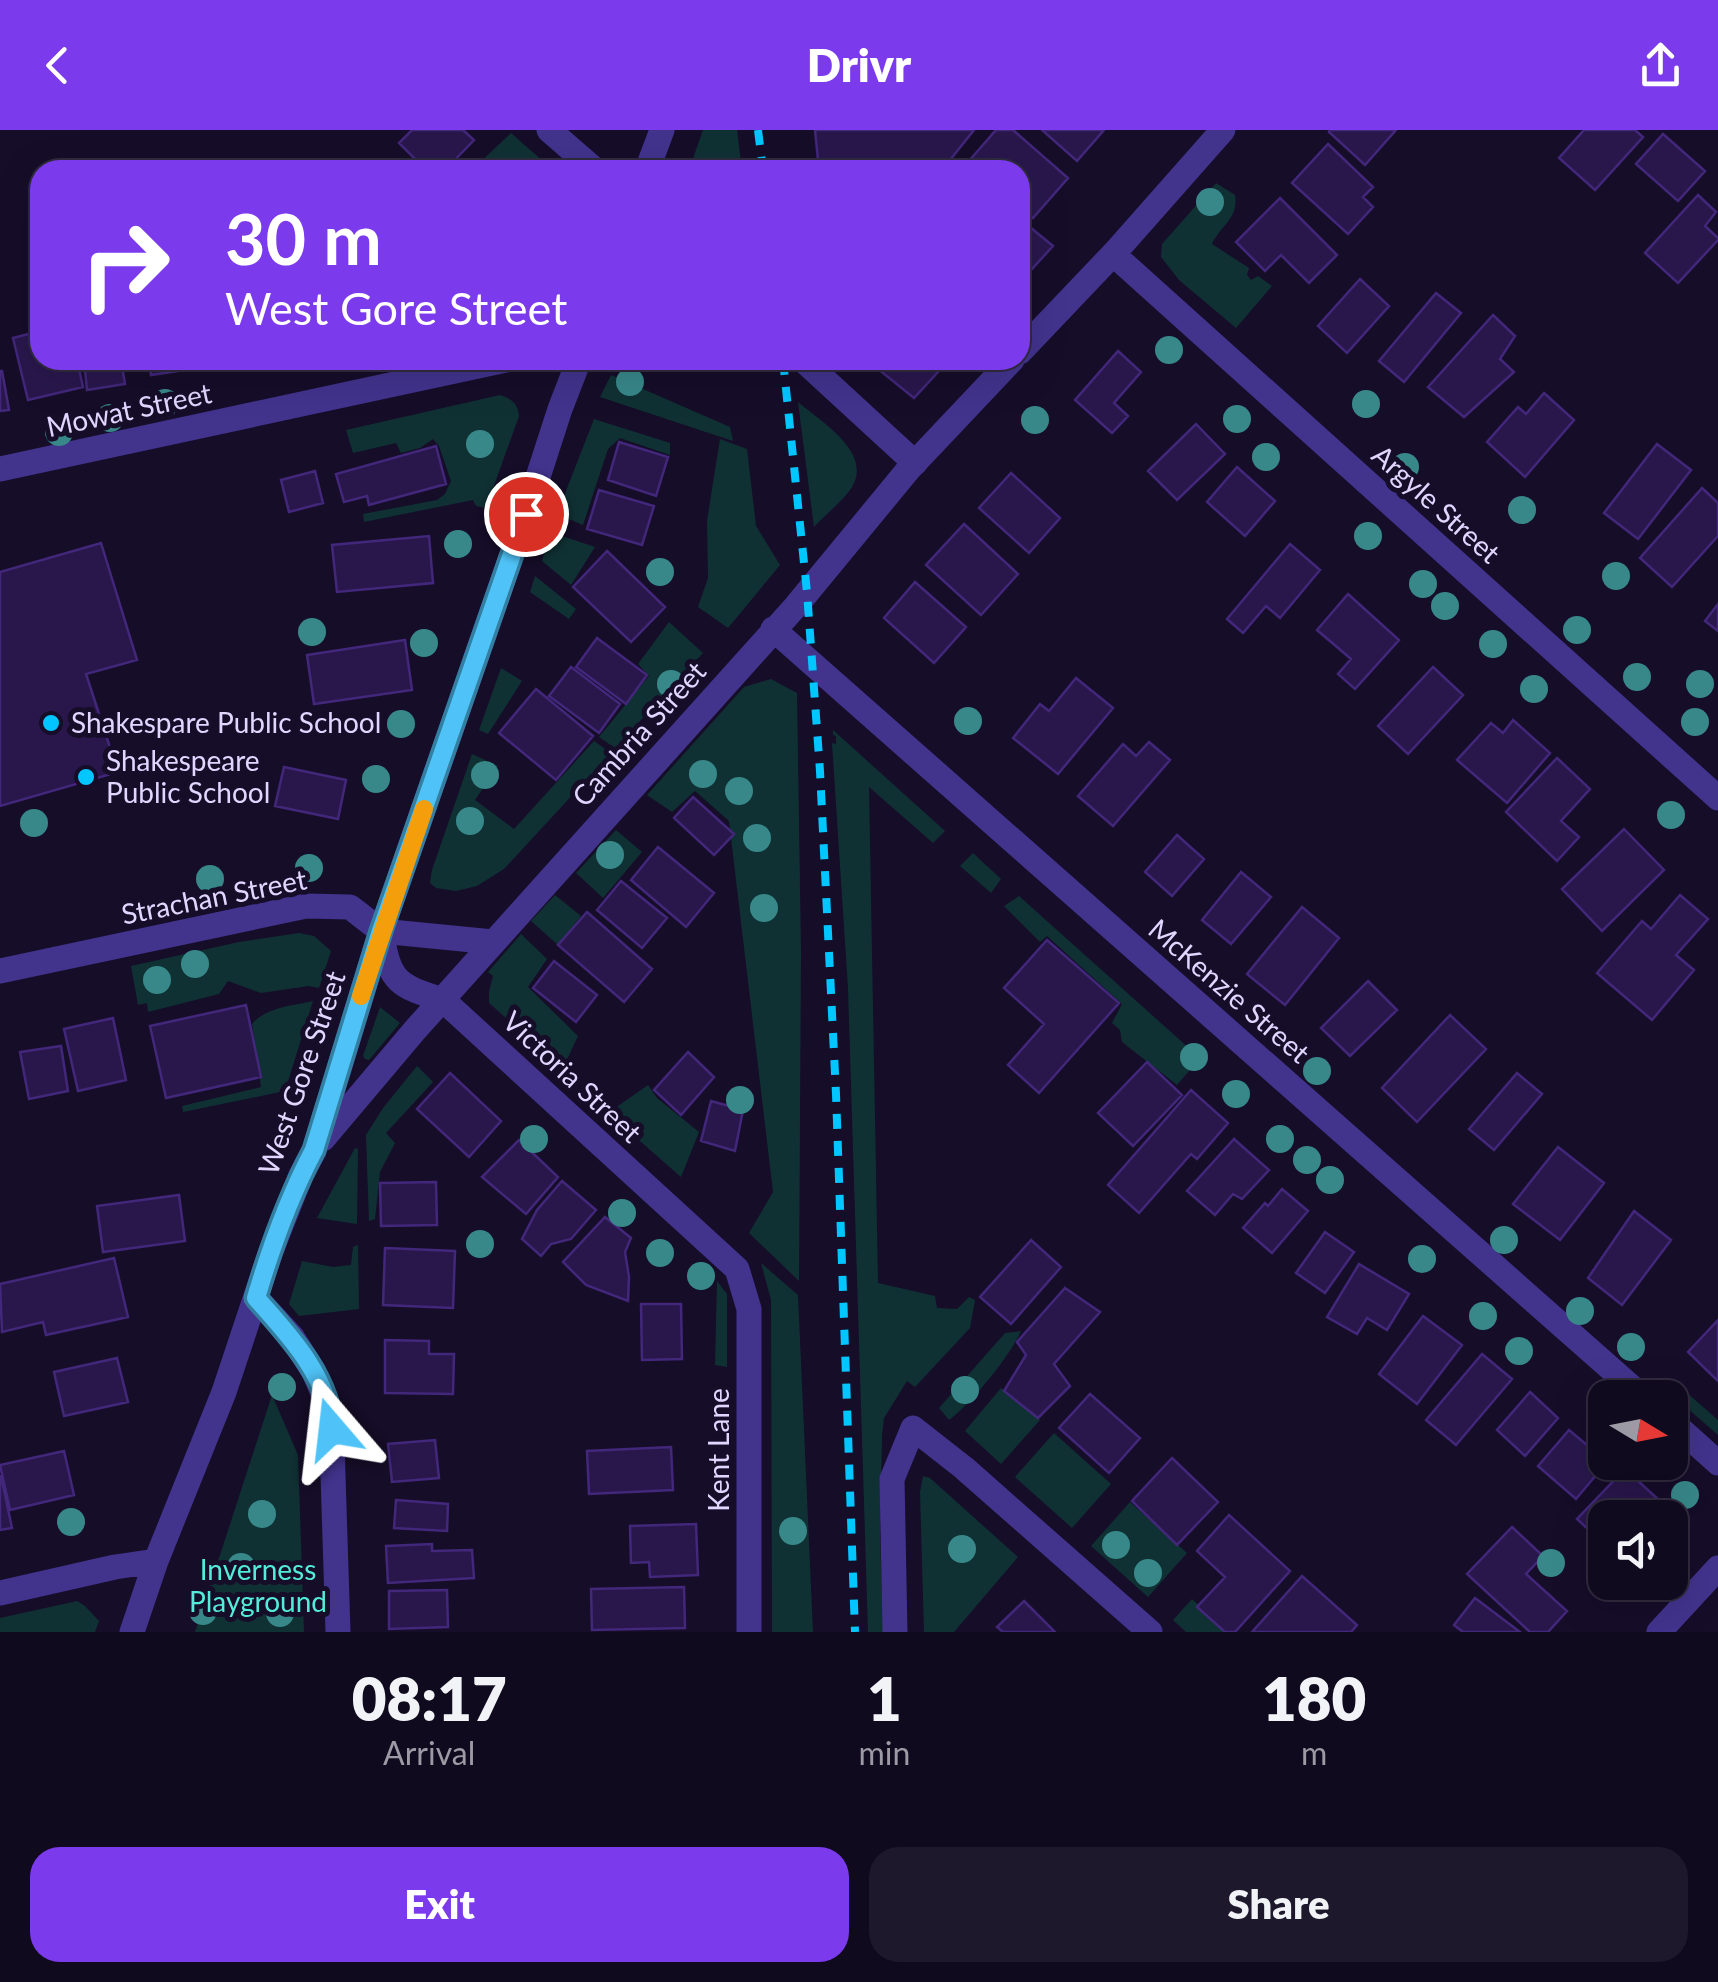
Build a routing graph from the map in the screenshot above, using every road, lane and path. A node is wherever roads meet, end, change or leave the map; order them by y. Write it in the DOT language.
graph roads {
  1 [pos="550,130"];
  2 [pos="1222,130"];
  3 [pos="660,132"];
  4 [pos="584,160"];
  5 [pos="650,160"];
  6 [pos="1113,254"];
  7 [pos="1030,341"];
  8 [pos="460,370"];
  9 [pos="575,370"];
  10 [pos="813,370"];
  11 [pos="1002,370"];
  12 [pos="914,463"];
  13 [pos="0,469"];
  14 [pos="774,629"];
  15 [pos="1718,798"];
  16 [pos="381,931"];
  17 [pos="493,942"];
  18 [pos="0,971"];
  19 [pos="443,1000"];
  20 [pos="314,1150"];
  21 [pos="736,1269"];
  22 [pos="256,1298"];
  23 [pos="1624,1380"];
  24 [pos="1688,1436"];
  25 [pos="1718,1463"];
  26 [pos="156,1561"];
  27 [pos="1718,1568"];
  28 [pos="0,1593"];
  29 [pos="132,1632"];
  30 [pos="338,1632"];
  31 [pos="749,1632"];
  32 [pos="895,1632"];
  33 [pos="1150,1632"];
  34 [pos="1660,1632"];
  1 -- 4 [label="street"];
  2 -- 6 [label="street"];
  3 -- 5 [label="street"];
  6 -- 7 [label="street"];
  6 -- 15 [label="street, Argyle Street"];
  8 -- 13 [label="street, Mowat Street"];
  9 -- 16 [label="street, West Gore Street"];
  10 -- 12 [label="street"];
  11 -- 12 [label="street, Cambria Street"];
  12 -- 14 [label="street, Cambria Street"];
  14 -- 17 [label="street, Cambria Street"];
  14 -- 23 [label="street, McKenzie Street"];
  16 -- 17 [label="street, Strachan Street"];
  16 -- 18 [label="street, Strachan Street"];
  16 -- 19 [label="street, Victoria Street"];
  16 -- 20 [label="street, West Gore Street"];
  17 -- 19 [label="street, Cambria Street"];
  19 -- 20 [label="street, Cambria Street"];
  19 -- 21 [label="street, Victoria Street"];
  20 -- 22 [label="street, West Gore Street"];
  21 -- 31 [label="street, Kent Lane"];
  22 -- 26 [label="street, West Gore Street"];
  22 -- 30 [label="street"];
  24 -- 25 [label="street"];
  26 -- 28 [label="street"];
  26 -- 29 [label="street, West Gore Street"];
  27 -- 34 [label="street"];
  32 -- 33 [label="street"];
}
